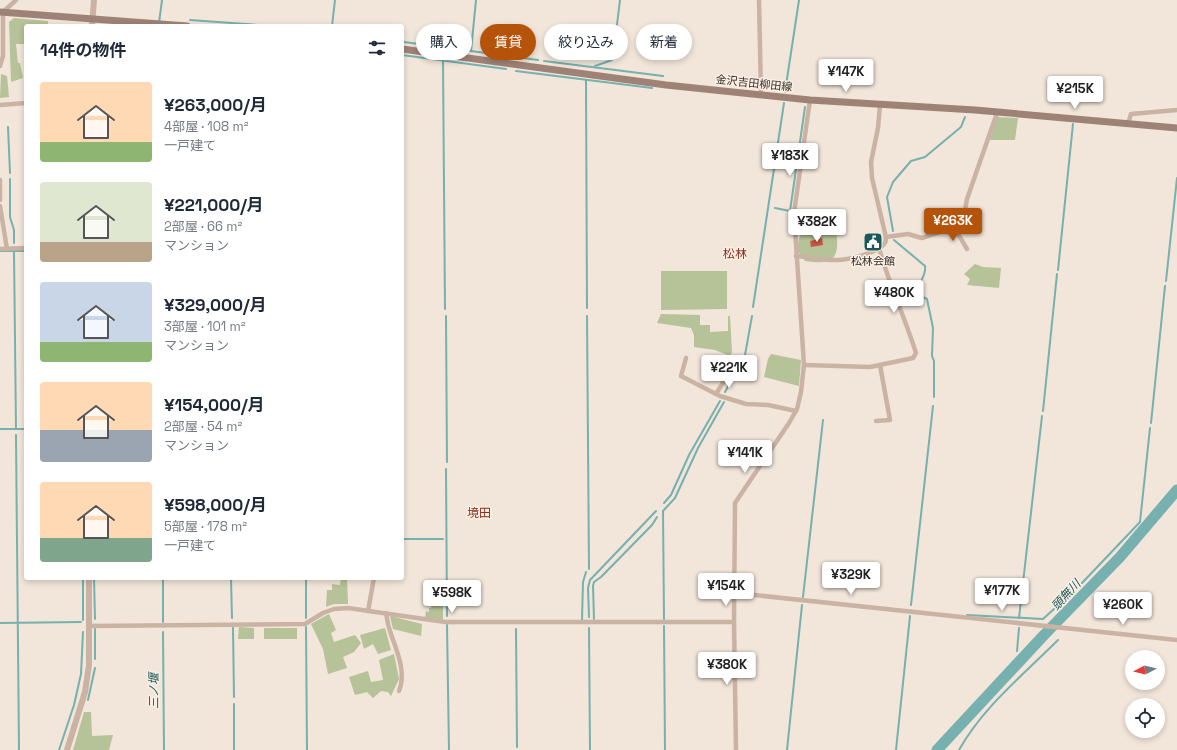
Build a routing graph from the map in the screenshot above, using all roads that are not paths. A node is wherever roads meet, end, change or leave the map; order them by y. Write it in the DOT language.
graph roads {
  1 [pos="16,0"];
  2 [pos="94,0"];
  3 [pos="759,0"];
  4 [pos="1,12"];
  5 [pos="92,22"];
  6 [pos="154,24"];
  7 [pos="404,50"];
  8 [pos="0,66"];
  9 [pos="761,95"];
  10 [pos="810,100"];
  11 [pos="24,103"];
  12 [pos="0,105"];
  13 [pos="880,105"];
  14 [pos="1177,110"];
  15 [pos="997,113"];
  16 [pos="1128,124"];
  17 [pos="1177,128"];
  18 [pos="0,180"];
  19 [pos="0,200"];
  20 [pos="0,206"];
  21 [pos="954,227"];
  22 [pos="886,237"];
  23 [pos="24,248"];
  24 [pos="879,248"];
  25 [pos="0,249"];
  26 [pos="7,249"];
  27 [pos="967,249"];
  28 [pos="796,256"];
  29 [pos="686,358"];
  30 [pos="804,365"];
  31 [pos="880,365"];
  32 [pos="727,376"];
  33 [pos="716,394"];
  34 [pos="796,411"];
  35 [pos="876,421"];
  36 [pos="89,580"];
  37 [pos="374,580"];
  38 [pos="735,593"];
  39 [pos="368,611"];
  40 [pos="386,613"];
  41 [pos="734,622"];
  42 [pos="89,626"];
  43 [pos="1177,640"];
  44 [pos="399,691"];
  45 [pos="67,750"];
  46 [pos="736,750"];
  1 -- 4 [label="street"];
  2 -- 5 [label="street"];
  3 -- 9 [label="street"];
  4 -- 5 [label="main road"];
  4 -- 8 [label="street"];
  5 -- 6 [label="main road"];
  7 -- 9 [label="main road, 金沢吉田柳田線"];
  9 -- 10 [label="main road, 金沢吉田柳田線"];
  10 -- 13 [label="main road, 金沢吉田柳田線"];
  10 -- 28 [label="street"];
  11 -- 12 [label="street"];
  13 -- 15 [label="main road, 金沢吉田柳田線"];
  13 -- 22 [label="street"];
  14 -- 16 [label="street"];
  15 -- 16 [label="main road, 金沢吉田柳田線"];
  15 -- 21 [label="street"];
  16 -- 17 [label="main road, 金沢吉田柳田線"];
  18 -- 19 [label="street"];
  20 -- 26 [label="street"];
  21 -- 22 [label="street"];
  21 -- 27 [label="street"];
  22 -- 24 [label="street"];
  23 -- 26 [label="street"];
  24 -- 28 [label="street"];
  24 -- 31 [label="street"];
  25 -- 26 [label="street"];
  28 -- 30 [label="street"];
  29 -- 33 [label="street"];
  30 -- 31 [label="street"];
  30 -- 34 [label="street"];
  31 -- 35 [label="street"];
  32 -- 33 [label="street"];
  33 -- 34 [label="street"];
  34 -- 38 [label="street"];
  36 -- 42 [label="street"];
  37 -- 39 [label="street"];
  38 -- 41 [label="street"];
  38 -- 43 [label="street"];
  39 -- 40 [label="street"];
  39 -- 42 [label="street"];
  40 -- 41 [label="street"];
  40 -- 44 [label="street"];
  41 -- 46 [label="street"];
  42 -- 45 [label="street"];
}
